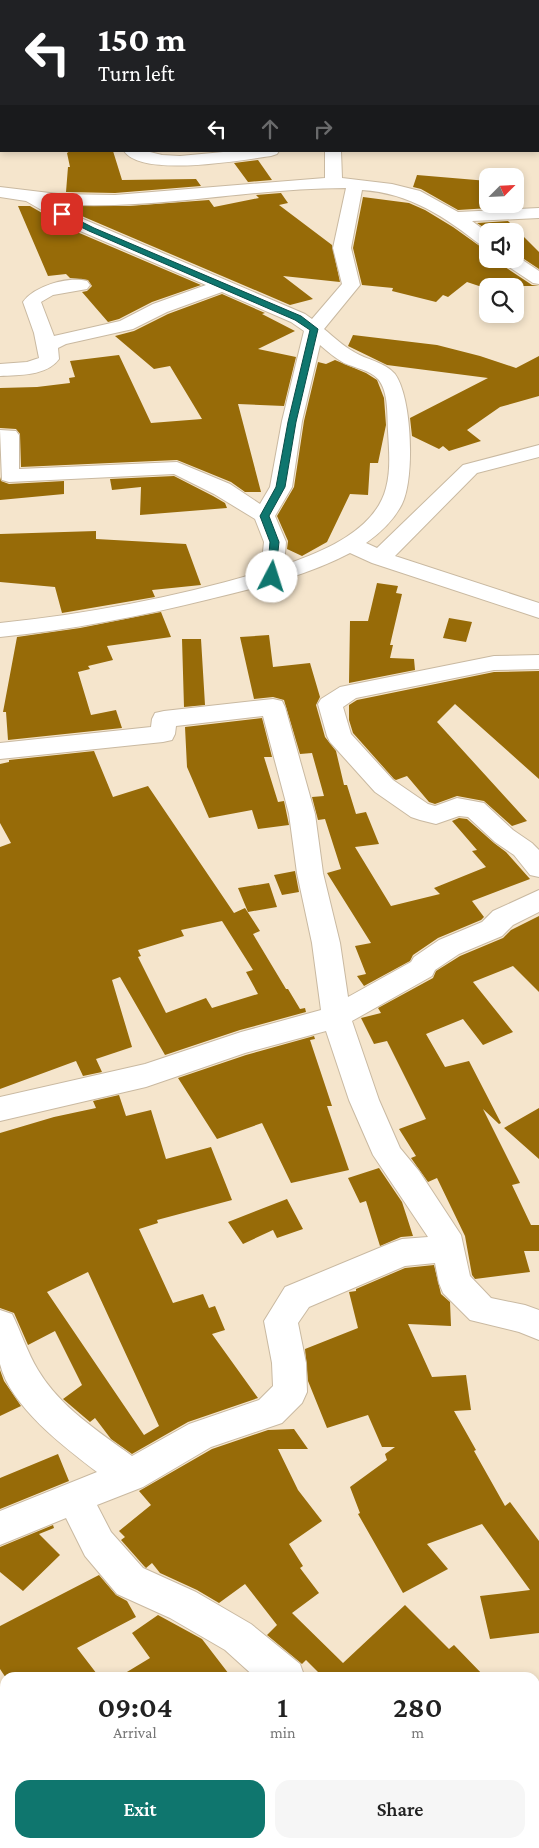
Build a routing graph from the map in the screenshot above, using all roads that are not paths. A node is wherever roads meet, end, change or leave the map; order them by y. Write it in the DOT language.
graph roads {
  1 [pos="135,152"];
  2 [pos="262,152"];
  3 [pos="272,152"];
  4 [pos="333,152"];
  5 [pos="334,183"];
  6 [pos="291,184"];
  7 [pos="355,184"];
  8 [pos="0,192"];
  9 [pos="32,198"];
  10 [pos="539,213"];
  11 [pos="455,217"];
  12 [pos="479,235"];
  13 [pos="522,268"];
  14 [pos="539,279"];
  15 [pos="223,285"];
  16 [pos="81,286"];
  17 [pos="314,329"];
  18 [pos="47,350"];
  19 [pos="0,370"];
  20 [pos="0,436"];
  21 [pos="539,451"];
  22 [pos="264,516"];
  23 [pos="350,544"];
  24 [pos="380,558"];
  25 [pos="272,577"];
  26 [pos="539,611"];
  27 [pos="0,630"];
  28 [pos="539,662"];
  29 [pos="0,751"];
  30 [pos="539,868"];
  31 [pos="539,900"];
  32 [pos="336,1017"];
  33 [pos="0,1110"];
  34 [pos="448,1248"];
  35 [pos="0,1324"];
  36 [pos="539,1326"];
  37 [pos="130,1475"];
  38 [pos="61,1504"];
  39 [pos="0,1528"];
  40 [pos="279,1672"];
  1 -- 2 [label="street"];
  3 -- 6 [label="street"];
  4 -- 5 [label="street"];
  5 -- 6 [label="street"];
  5 -- 7 [label="street"];
  6 -- 9 [label="street"];
  7 -- 11 [label="street"];
  7 -- 17 [label="street"];
  8 -- 9 [label="street"];
  9 -- 15 [label="street"];
  10 -- 11 [label="street"];
  11 -- 12 [label="street"];
  13 -- 14 [label="street"];
  15 -- 17 [label="street"];
  15 -- 18 [label="street"];
  16 -- 18 [label="street"];
  17 -- 22 [label="street"];
  17 -- 23 [label="street"];
  18 -- 19 [label="street"];
  20 -- 22 [label="street"];
  21 -- 24 [label="street"];
  22 -- 25 [label="street"];
  23 -- 24 [label="street"];
  23 -- 25 [label="street"];
  24 -- 26 [label="street"];
  25 -- 27 [label="street"];
  28 -- 30 [label="street"];
  29 -- 32 [label="street"];
  31 -- 32 [label="street"];
  32 -- 33 [label="street"];
  32 -- 34 [label="street"];
  34 -- 36 [label="street"];
  34 -- 37 [label="street"];
  35 -- 37 [label="street"];
  37 -- 38 [label="street"];
  38 -- 39 [label="street"];
  38 -- 40 [label="street"];
}
